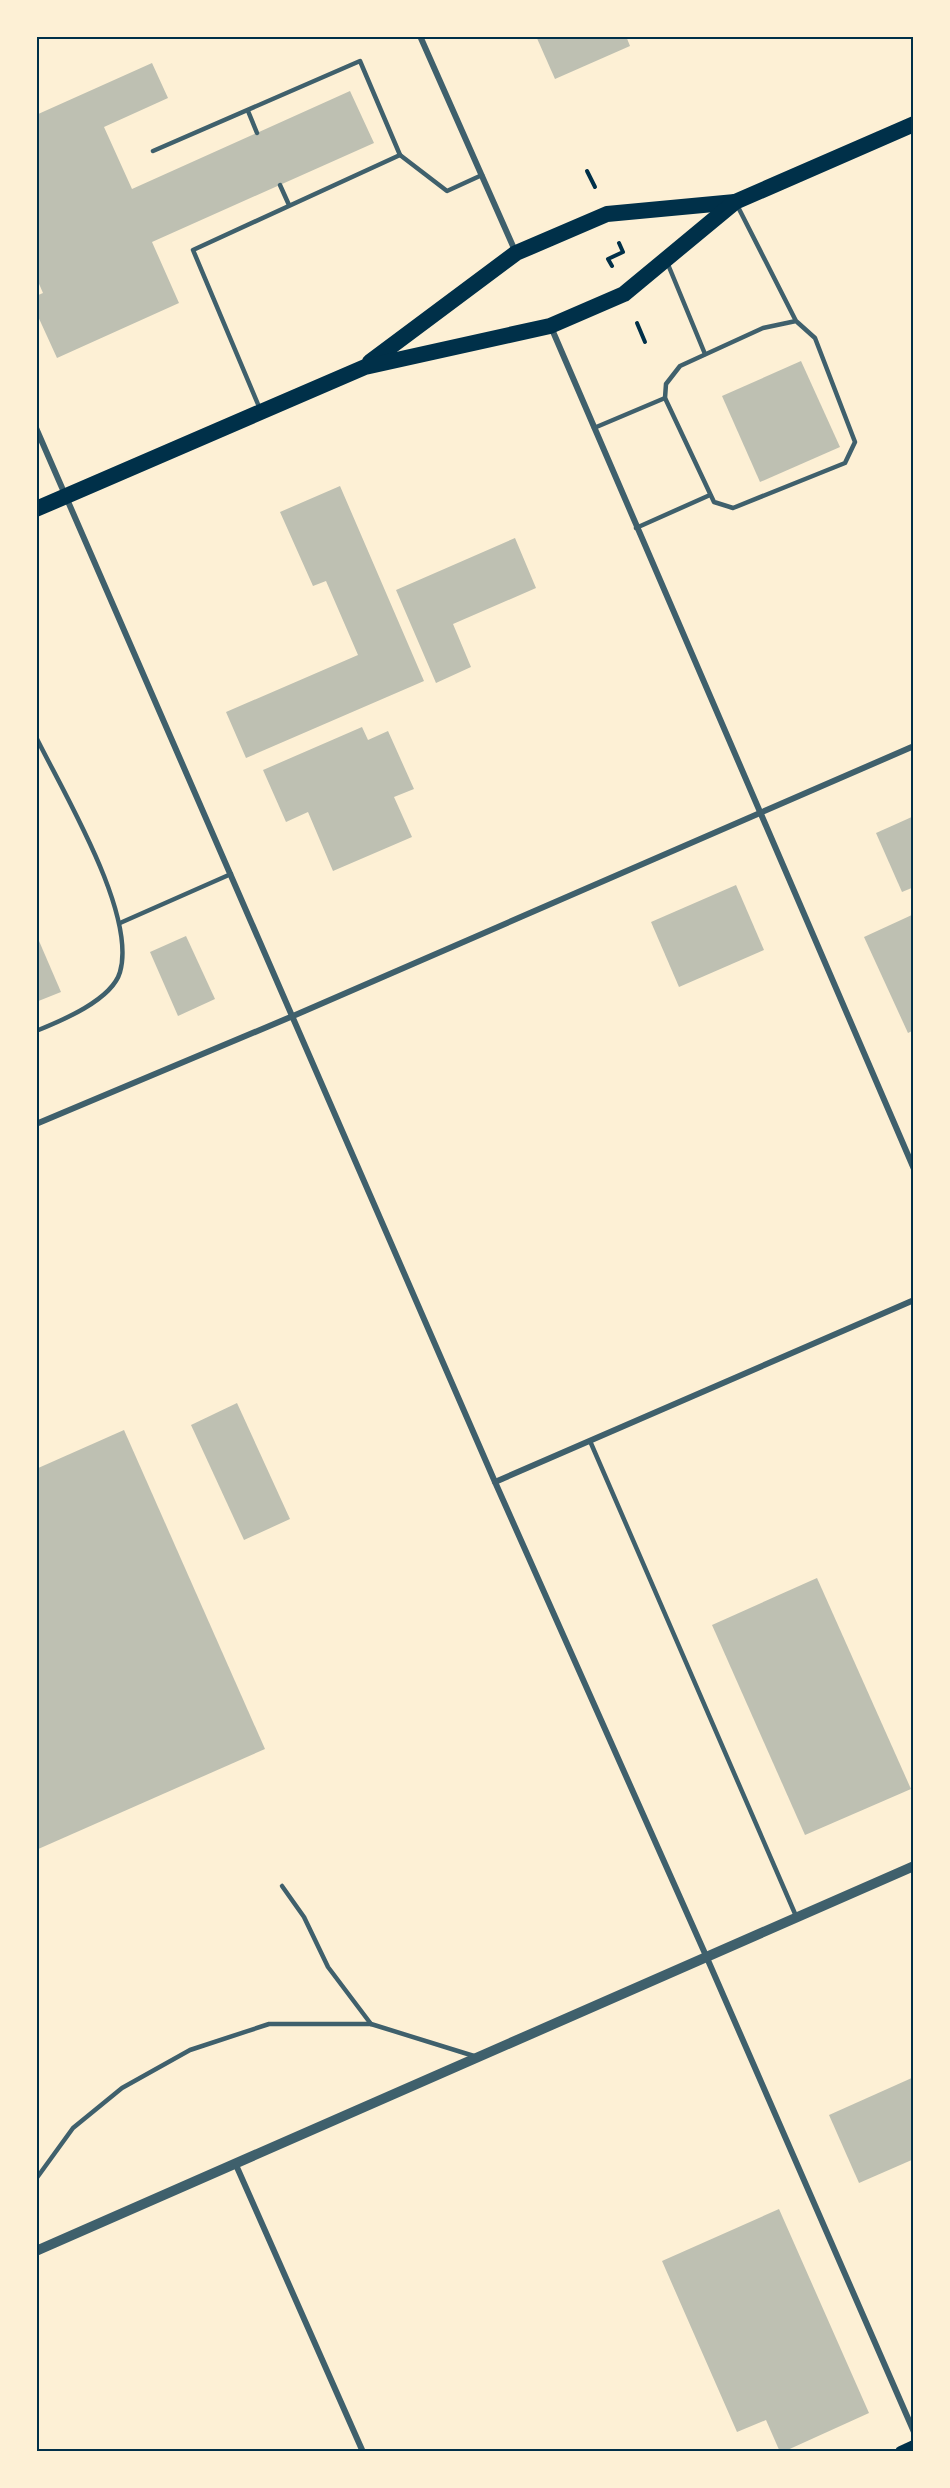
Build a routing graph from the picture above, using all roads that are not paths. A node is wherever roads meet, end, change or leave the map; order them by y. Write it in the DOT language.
graph roads {
  1 [pos="420,36"];
  2 [pos="248,111"];
  3 [pos="914,124"];
  4 [pos="257,133"];
  5 [pos="153,151"];
  6 [pos="400,155"];
  7 [pos="482,175"];
  8 [pos="280,185"];
  9 [pos="735,202"];
  10 [pos="289,205"];
  11 [pos="516,253"];
  12 [pos="666,260"];
  13 [pos="796,321"];
  14 [pos="550,326"];
  15 [pos="705,354"];
  16 [pos="364,367"];
  17 [pos="665,398"];
  18 [pos="261,412"];
  19 [pos="36,428"];
  20 [pos="594,428"];
  21 [pos="710,495"];
  22 [pos="66,496"];
  23 [pos="36,509"];
  24 [pos="636,528"];
  25 [pos="36,738"];
  26 [pos="914,746"];
  27 [pos="758,812"];
  28 [pos="231,874"];
  29 [pos="120,923"];
  30 [pos="293,1016"];
  31 [pos="36,1031"];
  32 [pos="36,1124"];
  33 [pos="914,1169"];
  34 [pos="914,1300"];
  35 [pos="590,1441"];
  36 [pos="495,1482"];
  37 [pos="914,1866"];
  38 [pos="282,1886"];
  39 [pos="797,1918"];
  40 [pos="707,1958"];
  41 [pos="370,2024"];
  42 [pos="480,2058"];
  43 [pos="236,2165"];
  44 [pos="36,2179"];
  45 [pos="36,2251"];
  46 [pos="914,2432"];
  47 [pos="914,2446"];
  48 [pos="363,2452"];
  49 [pos="901,2452"];
  1 -- 7 [label="street"];
  2 -- 4 [label="lane"];
  2 -- 5 [label="lane"];
  2 -- 6 [label="lane"];
  3 -- 9 [label="highway"];
  6 -- 7 [label="lane"];
  6 -- 10 [label="lane"];
  7 -- 11 [label="street"];
  8 -- 10 [label="lane"];
  9 -- 11 [label="highway"];
  9 -- 12 [label="highway"];
  9 -- 13 [label="lane"];
  10 -- 18 [label="lane"];
  11 -- 16 [label="highway"];
  12 -- 14 [label="highway"];
  12 -- 15 [label="lane"];
  13 -- 15 [label="lane"];
  13 -- 21 [label="lane"];
  14 -- 16 [label="highway"];
  14 -- 20 [label="street"];
  15 -- 17 [label="lane"];
  16 -- 18 [label="highway"];
  17 -- 20 [label="lane"];
  17 -- 21 [label="lane"];
  18 -- 22 [label="highway"];
  19 -- 22 [label="street"];
  20 -- 24 [label="street"];
  21 -- 24 [label="lane"];
  22 -- 23 [label="highway"];
  22 -- 28 [label="street"];
  24 -- 27 [label="street"];
  25 -- 29 [label="lane"];
  26 -- 27 [label="street"];
  27 -- 30 [label="street"];
  27 -- 33 [label="street"];
  28 -- 29 [label="lane"];
  28 -- 30 [label="street"];
  29 -- 31 [label="lane"];
  30 -- 32 [label="street"];
  30 -- 36 [label="street"];
  34 -- 35 [label="street"];
  35 -- 36 [label="street"];
  35 -- 39 [label="lane"];
  36 -- 40 [label="street"];
  37 -- 39 [label="street"];
  38 -- 41 [label="lane"];
  39 -- 40 [label="street"];
  40 -- 42 [label="street"];
  40 -- 46 [label="street"];
  41 -- 42 [label="lane"];
  41 -- 44 [label="lane"];
  42 -- 43 [label="street"];
  43 -- 45 [label="street"];
  43 -- 48 [label="street"];
  47 -- 49 [label="main road"];
}
